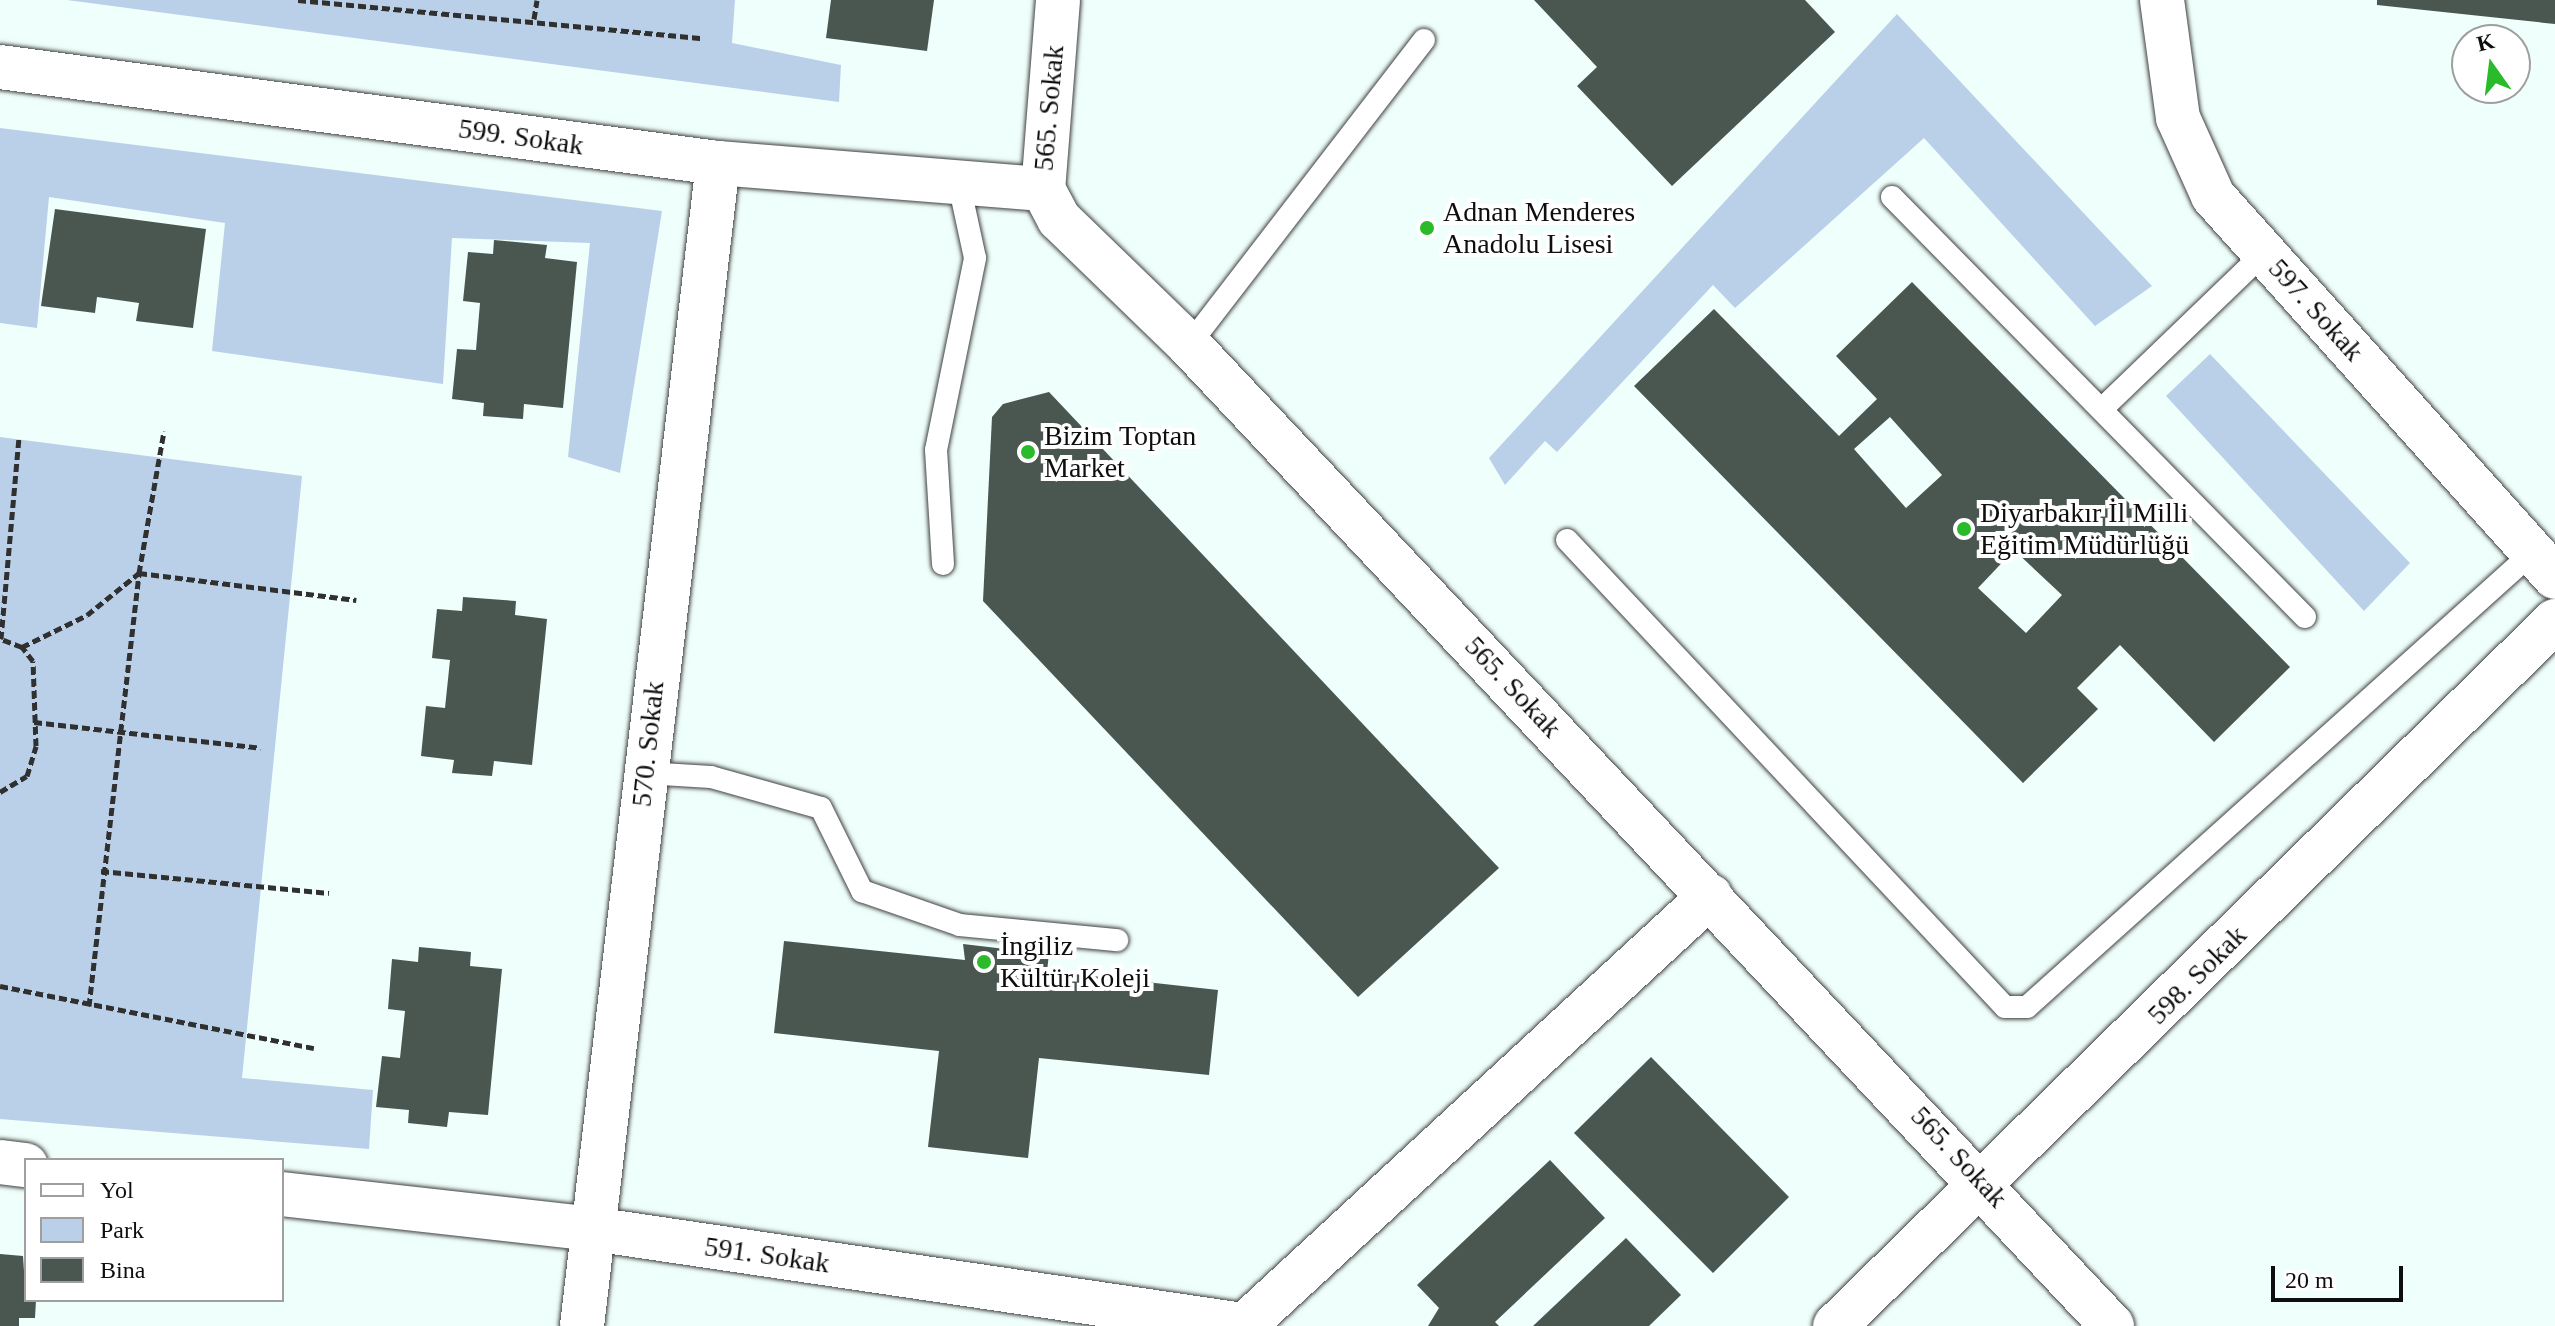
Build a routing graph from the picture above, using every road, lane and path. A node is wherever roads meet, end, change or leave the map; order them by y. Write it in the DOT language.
graph roads {
  1 [pos="298,0"];
  2 [pos="537,0"];
  3 [pos="1058,0"];
  4 [pos="2162,0"];
  5 [pos="534,19"];
  6 [pos="702,38"];
  7 [pos="1424,40"];
  8 [pos="0,67"];
  9 [pos="718,163"];
  10 [pos="959,184"];
  11 [pos="1043,189"];
  12 [pos="1892,197"];
  13 [pos="2264,253"];
  14 [pos="1189,345"];
  15 [pos="2105,406"];
  16 [pos="164,431"];
  17 [pos="19,439"];
  18 [pos="1567,540"];
  19 [pos="943,564"];
  20 [pos="2544,564"];
  21 [pos="139,573"];
  22 [pos="356,600"];
  23 [pos="2305,617"];
  24 [pos="2555,621"];
  25 [pos="1,639"];
  26 [pos="22,647"];
  27 [pos="34,722"];
  28 [pos="118,732"];
  29 [pos="261,748"];
  30 [pos="645,773"];
  31 [pos="0,792"];
  32 [pos="101,871"];
  33 [pos="329,893"];
  34 [pos="1710,896"];
  35 [pos="1117,940"];
  36 [pos="0,986"];
  37 [pos="89,1006"];
  38 [pos="314,1048"];
  39 [pos="0,1162"];
  40 [pos="24,1165"];
  41 [pos="1986,1183"];
  42 [pos="284,1194"];
  43 [pos="593,1229"];
  44 [pos="1248,1325"];
  45 [pos="582,1326"];
  46 [pos="1835,1326"];
  47 [pos="2112,1326"];
  1 -- 5 [label="path"];
  2 -- 5 [label="path"];
  3 -- 11 [label="street, 565. Sokak"];
  4 -- 13 [label="street, 597. Sokak"];
  5 -- 6 [label="path"];
  7 -- 14 [label="lane"];
  8 -- 9 [label="street, 599. Sokak"];
  9 -- 10 [label="street, 599. Sokak"];
  9 -- 30 [label="street, 570. Sokak"];
  10 -- 11 [label="street, 599. Sokak"];
  10 -- 19 [label="lane"];
  11 -- 14 [label="street, 565. Sokak"];
  12 -- 15 [label="lane"];
  13 -- 15 [label="lane"];
  13 -- 20 [label="street, 597. Sokak"];
  14 -- 34 [label="street, 565. Sokak"];
  15 -- 23 [label="lane"];
  16 -- 21 [label="path"];
  17 -- 25 [label="path"];
  18 -- 20 [label="lane"];
  21 -- 22 [label="path"];
  21 -- 26 [label="path"];
  21 -- 28 [label="path"];
  24 -- 41 [label="street, 598. Sokak"];
  25 -- 26 [label="path"];
  26 -- 27 [label="path"];
  27 -- 28 [label="path"];
  27 -- 31 [label="path"];
  28 -- 29 [label="path"];
  28 -- 32 [label="path"];
  30 -- 35 [label="lane"];
  30 -- 43 [label="street, 570. Sokak"];
  32 -- 33 [label="path"];
  32 -- 37 [label="path"];
  34 -- 41 [label="street, 565. Sokak"];
  34 -- 44 [label="street"];
  36 -- 37 [label="path"];
  37 -- 38 [label="path"];
  39 -- 40 [label="street"];
  41 -- 46 [label="street, 598. Sokak"];
  41 -- 47 [label="street, 565. Sokak"];
  42 -- 43 [label="street, 591. Sokak"];
  43 -- 44 [label="street, 591. Sokak"];
  43 -- 45 [label="street, 570. Sokak"];
}
